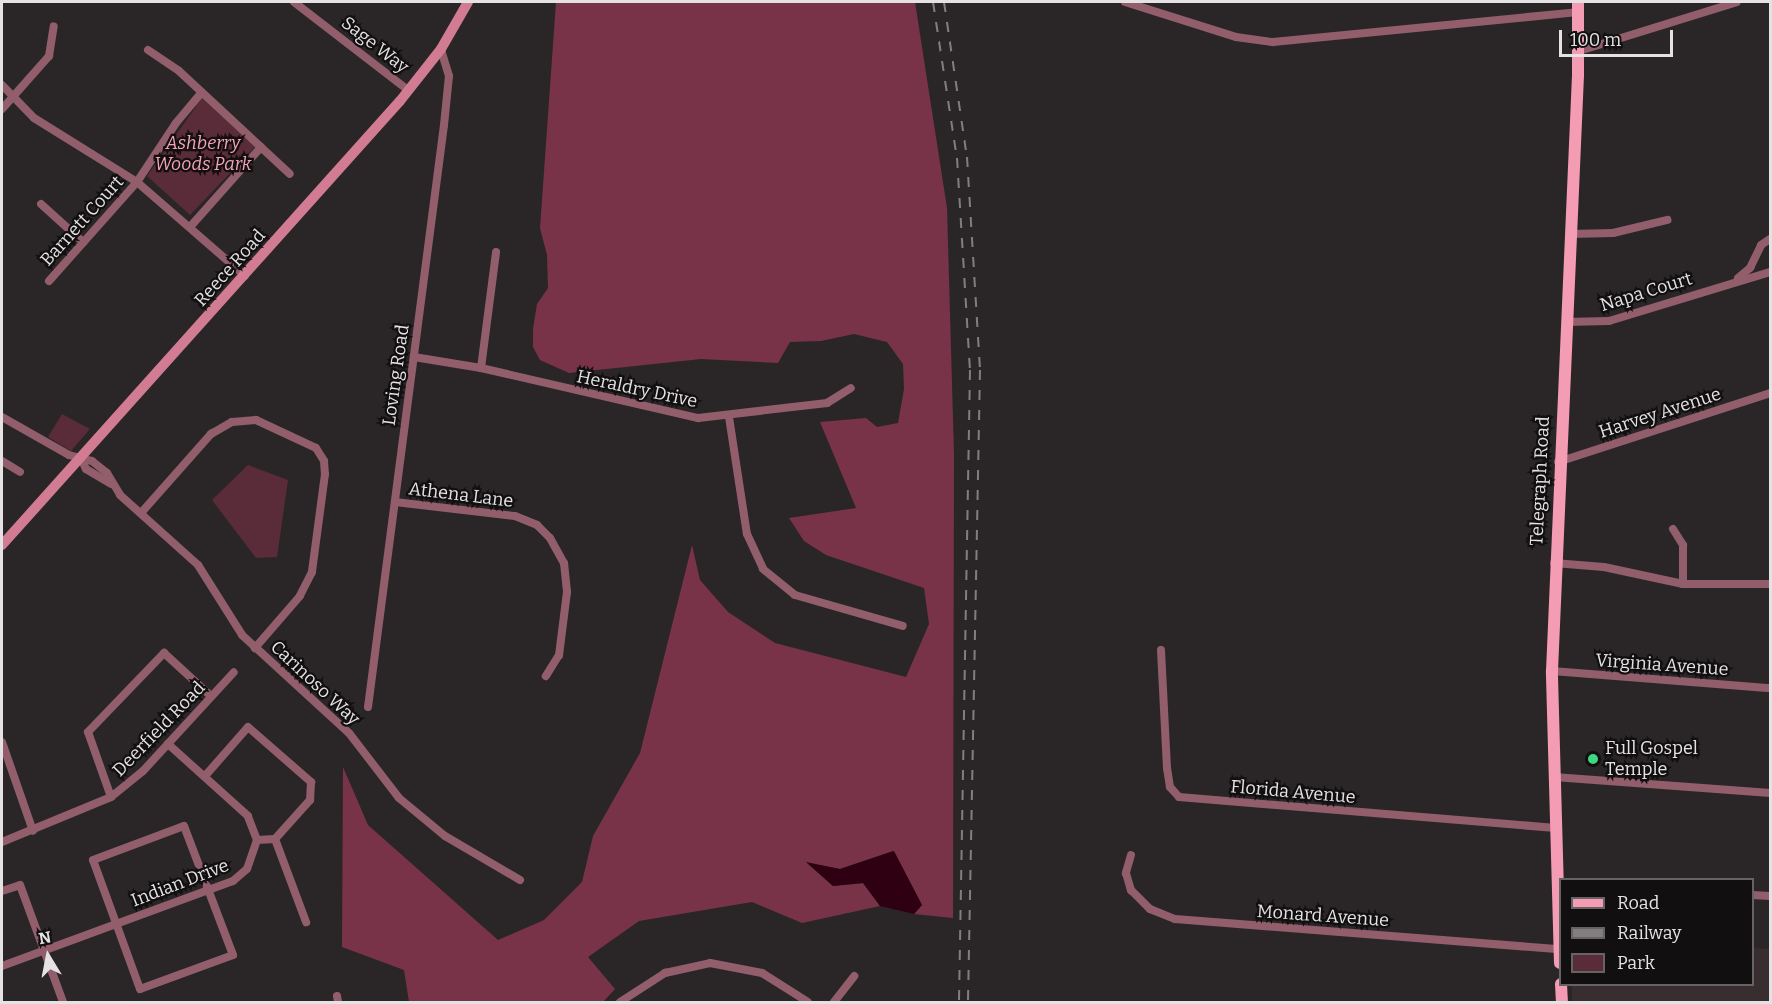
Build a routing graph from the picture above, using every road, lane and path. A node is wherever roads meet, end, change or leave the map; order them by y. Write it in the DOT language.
graph roads {
  1 [pos="294,2"];
  2 [pos="468,2"];
  3 [pos="1125,2"];
  4 [pos="1737,2"];
  5 [pos="1578,7"];
  6 [pos="54,26"];
  7 [pos="441,49"];
  8 [pos="148,50"];
  9 [pos="1579,51"];
  10 [pos="2,85"];
  11 [pos="409,91"];
  12 [pos="202,92"];
  13 [pos="13,99"];
  14 [pos="2,109"];
  15 [pos="261,147"];
  16 [pos="290,174"];
  17 [pos="137,182"];
  18 [pos="41,204"];
  19 [pos="1667,220"];
  20 [pos="190,227"];
  21 [pos="1570,234"];
  22 [pos="1770,239"];
  23 [pos="83,243"];
  24 [pos="496,252"];
  25 [pos="1770,272"];
  26 [pos="245,276"];
  27 [pos="49,281"];
  28 [pos="1734,281"];
  29 [pos="1566,322"];
  30 [pos="414,357"];
  31 [pos="481,368"];
  32 [pos="852,388"];
  33 [pos="1770,393"];
  34 [pos="2,417"];
  35 [pos="729,417"];
  36 [pos="81,458"];
  37 [pos="2,460"];
  38 [pos="1558,462"];
  39 [pos="20,472"];
  40 [pos="395,502"];
  41 [pos="141,513"];
  42 [pos="1673,529"];
  43 [pos="2,545"];
  44 [pos="1554,564"];
  45 [pos="1683,584"];
  46 [pos="1770,584"];
  47 [pos="903,626"];
  48 [pos="255,648"];
  49 [pos="1161,650"];
  50 [pos="1552,671"];
  51 [pos="234,672"];
  52 [pos="546,676"];
  53 [pos="1770,688"];
  54 [pos="211,696"];
  55 [pos="368,707"];
  56 [pos="2,742"];
  57 [pos="168,744"];
  58 [pos="205,776"];
  59 [pos="1554,777"];
  60 [pos="1770,793"];
  61 [pos="111,797"];
  62 [pos="1556,828"];
  63 [pos="33,831"];
  64 [pos="275,839"];
  65 [pos="257,840"];
  66 [pos="2,842"];
  67 [pos="1131,855"];
  68 [pos="520,880"];
  69 [pos="1559,883"];
  70 [pos="208,890"];
  71 [pos="2,891"];
  72 [pos="1754,895"];
  73 [pos="1770,896"];
  74 [pos="306,922"];
  75 [pos="117,924"];
  76 [pos="1559,949"];
  77 [pos="44,950"];
  78 [pos="2,966"];
  79 [pos="854,976"];
  80 [pos="1561,986"];
  81 [pos="63,1002"];
  82 [pos="620,1002"];
  83 [pos="808,1002"];
  84 [pos="834,1002"];
  85 [pos="1562,1002"];
  1 -- 11 [label="street, Sage Way"];
  2 -- 7 [label="main road, Reece Road"];
  3 -- 5 [label="street"];
  4 -- 9 [label="street"];
  5 -- 9 [label="main road, Telegraph Road"];
  6 -- 13 [label="street"];
  7 -- 11 [label="main road, Reece Road"];
  7 -- 30 [label="street, Loving Road"];
  8 -- 12 [label="street"];
  9 -- 21 [label="main road, Telegraph Road"];
  10 -- 13 [label="street"];
  11 -- 26 [label="main road, Reece Road"];
  12 -- 15 [label="street"];
  12 -- 17 [label="street, Barnett Court"];
  13 -- 14 [label="street"];
  13 -- 17 [label="street"];
  15 -- 16 [label="street"];
  15 -- 20 [label="street"];
  17 -- 20 [label="street"];
  17 -- 23 [label="street, Barnett Court"];
  18 -- 23 [label="street"];
  19 -- 21 [label="street"];
  20 -- 26 [label="street"];
  21 -- 29 [label="main road, Telegraph Road"];
  22 -- 28 [label="street, Napa Court"];
  23 -- 27 [label="street, Barnett Court"];
  24 -- 31 [label="street"];
  25 -- 28 [label="street, Napa Court"];
  26 -- 36 [label="main road, Reece Road"];
  28 -- 29 [label="street, Napa Court"];
  29 -- 38 [label="main road, Telegraph Road"];
  30 -- 31 [label="street, Heraldry Drive"];
  30 -- 40 [label="street, Loving Road"];
  31 -- 35 [label="street, Heraldry Drive"];
  32 -- 35 [label="street, Heraldry Drive"];
  33 -- 38 [label="street, Harvey Avenue"];
  34 -- 36 [label="street, Carinoso Way"];
  35 -- 47 [label="street"];
  36 -- 41 [label="street, Carinoso Way"];
  36 -- 43 [label="main road, Reece Road"];
  37 -- 39 [label="street"];
  38 -- 44 [label="main road, Telegraph Road"];
  40 -- 52 [label="street, Athena Lane"];
  40 -- 55 [label="street, Loving Road"];
  41 -- 48 [label="street, Carinoso Way"];
  41 -- 48 [label="street"];
  42 -- 45 [label="street"];
  44 -- 45 [label="street"];
  44 -- 50 [label="main road, Telegraph Road"];
  45 -- 46 [label="street"];
  48 -- 68 [label="street, Carinoso Way"];
  49 -- 62 [label="street, Florida Avenue"];
  50 -- 53 [label="street, Virginia Avenue"];
  50 -- 59 [label="main road, Telegraph Road"];
  51 -- 54 [label="street, Deerfield Road"];
  54 -- 57 [label="street, Deerfield Road"];
  54 -- 61 [label="street"];
  56 -- 63 [label="street"];
  57 -- 58 [label="street"];
  57 -- 61 [label="street, Deerfield Road"];
  58 -- 64 [label="street"];
  58 -- 65 [label="street"];
  59 -- 60 [label="street"];
  59 -- 62 [label="main road, Telegraph Road"];
  61 -- 63 [label="street, Deerfield Road"];
  62 -- 69 [label="main road, Telegraph Road"];
  63 -- 66 [label="street, Deerfield Road"];
  64 -- 65 [label="street"];
  64 -- 74 [label="street"];
  65 -- 70 [label="street, Indian Drive"];
  67 -- 76 [label="street, Monard Avenue"];
  70 -- 75 [label="street, Indian Drive"];
  70 -- 75 [label="street"];
  70 -- 75 [label="street"];
  71 -- 77 [label="street"];
  72 -- 73 [label="street"];
  75 -- 77 [label="street, Indian Drive"];
  77 -- 78 [label="street, Indian Drive"];
  77 -- 81 [label="street"];
  79 -- 84 [label="street"];
  80 -- 85 [label="main road"];
  82 -- 83 [label="street"];
}
